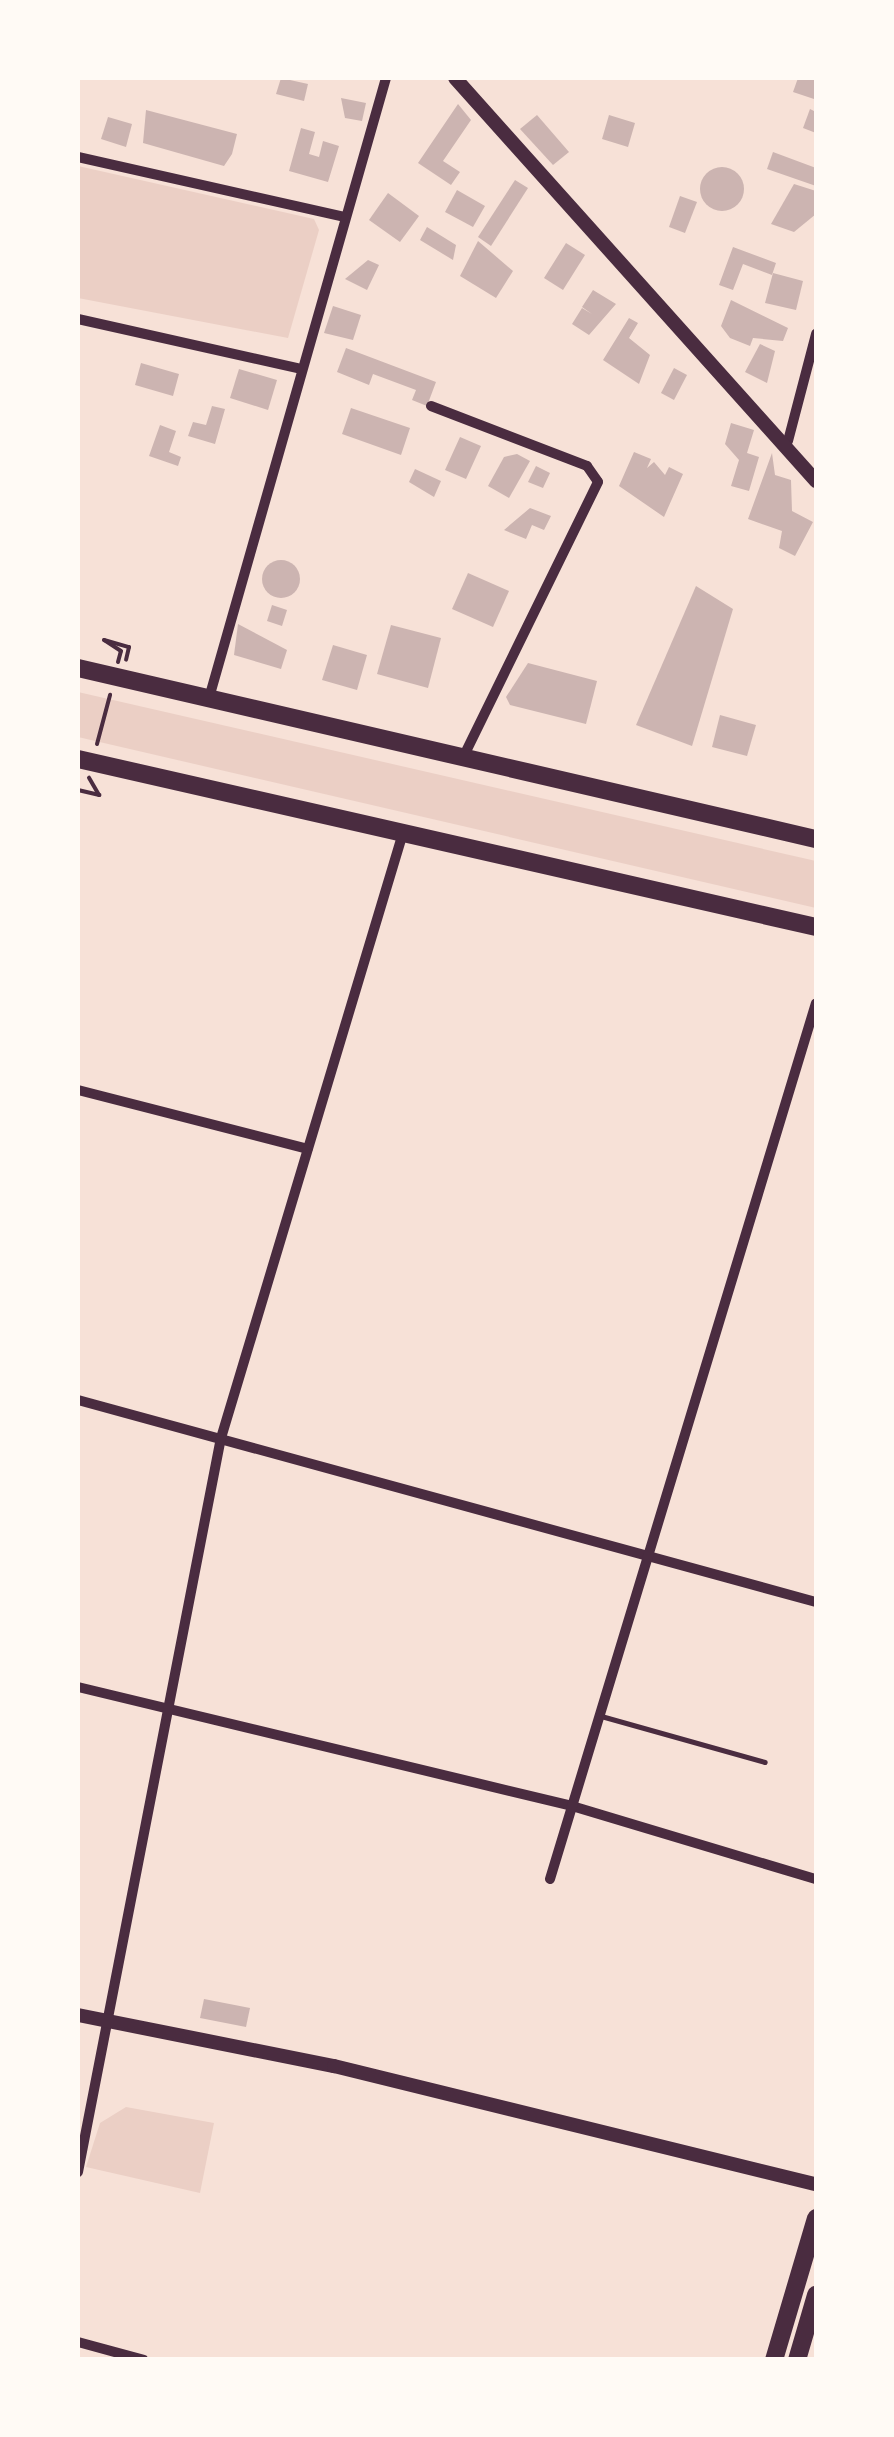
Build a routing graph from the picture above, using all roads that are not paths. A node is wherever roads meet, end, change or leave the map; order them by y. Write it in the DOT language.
graph roads {
  1 [pos="386,78"];
  2 [pos="455,78"];
  3 [pos="78,158"];
  4 [pos="345,217"];
  5 [pos="78,318"];
  6 [pos="816,334"];
  7 [pos="298,368"];
  8 [pos="431,406"];
  9 [pos="788,441"];
  10 [pos="816,481"];
  11 [pos="78,668"];
  12 [pos="209,698"];
  13 [pos="78,759"];
  14 [pos="462,760"];
  15 [pos="403,833"];
  16 [pos="816,840"];
  17 [pos="816,926"];
  18 [pos="816,1003"];
  19 [pos="78,1090"];
  20 [pos="308,1149"];
  21 [pos="78,1400"];
  22 [pos="222,1438"];
  23 [pos="648,1554"];
  24 [pos="816,1602"];
  25 [pos="78,1687"];
  26 [pos="169,1710"];
  27 [pos="598,1715"];
  28 [pos="765,1762"];
  29 [pos="572,1806"];
  30 [pos="550,1879"];
  31 [pos="816,1879"];
  32 [pos="78,2014"];
  33 [pos="107,2020"];
  34 [pos="78,2172"];
  35 [pos="816,2184"];
  36 [pos="816,2218"];
  37 [pos="816,2295"];
  38 [pos="78,2342"];
  39 [pos="144,2360"];
  40 [pos="774,2360"];
  41 [pos="798,2360"];
  1 -- 4 [label="street"];
  2 -- 9 [label="main road"];
  3 -- 4 [label="street"];
  4 -- 7 [label="street"];
  5 -- 7 [label="street"];
  6 -- 9 [label="street"];
  7 -- 12 [label="street"];
  8 -- 14 [label="street"];
  9 -- 10 [label="main road"];
  11 -- 12 [label="highway"];
  12 -- 14 [label="highway"];
  13 -- 15 [label="highway"];
  14 -- 16 [label="highway"];
  15 -- 17 [label="highway"];
  15 -- 20 [label="street"];
  18 -- 23 [label="street"];
  19 -- 20 [label="street"];
  20 -- 22 [label="street"];
  21 -- 22 [label="street"];
  22 -- 23 [label="street"];
  22 -- 26 [label="street"];
  23 -- 24 [label="street"];
  23 -- 27 [label="street"];
  25 -- 26 [label="street"];
  26 -- 29 [label="street"];
  26 -- 33 [label="street"];
  27 -- 28 [label="lane"];
  27 -- 29 [label="street"];
  29 -- 30 [label="street"];
  29 -- 31 [label="street"];
  32 -- 33 [label="main road"];
  33 -- 34 [label="street"];
  33 -- 35 [label="main road"];
  36 -- 40 [label="highway"];
  37 -- 41 [label="highway"];
  38 -- 39 [label="street"];
}
